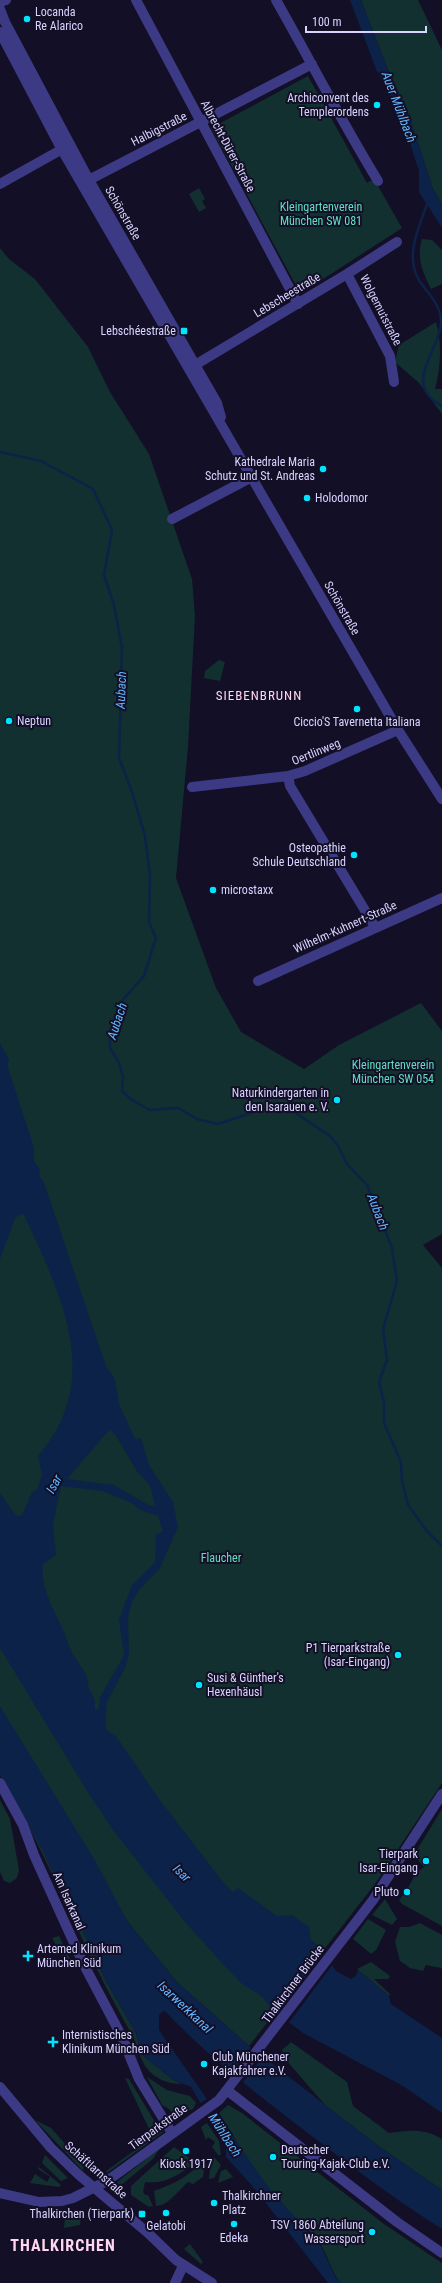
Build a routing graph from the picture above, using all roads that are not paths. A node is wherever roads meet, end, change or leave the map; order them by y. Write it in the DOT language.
graph roads {
  1 [pos="6,0"];
  2 [pos="136,0"];
  3 [pos="276,0"];
  4 [pos="0,2"];
  5 [pos="0,9"];
  6 [pos="0,32"];
  7 [pos="312,64"];
  8 [pos="200,123"];
  9 [pos="66,148"];
  10 [pos="378,181"];
  11 [pos="85,182"];
  12 [pos="0,184"];
  13 [pos="398,242"];
  14 [pos="347,274"];
  15 [pos="298,304"];
  16 [pos="192,367"];
  17 [pos="394,382"];
  18 [pos="252,477"];
  19 [pos="172,519"];
  20 [pos="398,730"];
  21 [pos="288,776"];
  22 [pos="192,787"];
  23 [pos="442,799"];
  24 [pos="442,898"];
  25 [pos="375,927"];
  26 [pos="258,981"];
  27 [pos="0,1784"];
  28 [pos="442,1794"];
  29 [pos="0,2087"];
  30 [pos="231,2087"];
  31 [pos="172,2133"];
  32 [pos="94,2187"];
  33 [pos="0,2193"];
  34 [pos="442,2253"];
  35 [pos="183,2266"];
  36 [pos="175,2283"];
  37 [pos="212,2283"];
  1 -- 4 [label="street"];
  2 -- 8 [label="street, Albrecht-Dürer-Straße"];
  3 -- 7 [label="street"];
  5 -- 9 [label="street, Schönstraße"];
  6 -- 9 [label="street, Schönstraße"];
  7 -- 8 [label="street, Halbigstraße"];
  7 -- 10 [label="street"];
  8 -- 11 [label="street, Halbigstraße"];
  8 -- 15 [label="street, Albrecht-Dürer-Straße"];
  9 -- 11 [label="street, Schönstraße"];
  9 -- 12 [label="street"];
  11 -- 16 [label="street, Schönstraße"];
  13 -- 14 [label="street, Lebscheestraße"];
  14 -- 15 [label="street, Lebscheestraße"];
  14 -- 17 [label="street, Wolgemutstraße"];
  15 -- 16 [label="street, Lebscheestraße"];
  16 -- 18 [label="street, Schönstraße"];
  18 -- 19 [label="street"];
  18 -- 20 [label="street, Schönstraße"];
  20 -- 21 [label="street, Oertlinweg"];
  20 -- 23 [label="street, Schönstraße"];
  21 -- 22 [label="street, Oertlinweg"];
  21 -- 25 [label="street"];
  24 -- 25 [label="street, Wilhelm-Kuhnert-Straße"];
  25 -- 26 [label="street, Wilhelm-Kuhnert-Straße"];
  27 -- 31 [label="street, Am Isarkanal"];
  28 -- 30 [label="street, Thalkirchner Brücke"];
  29 -- 32 [label="street, Schäftlarnstraße"];
  30 -- 31 [label="street, Tierparkstraße"];
  30 -- 34 [label="street"];
  31 -- 32 [label="street, Tierparkstraße"];
  32 -- 33 [label="street, Tierparkstraße"];
  32 -- 35 [label="street, Schäftlarnstraße"];
  35 -- 36 [label="street"];
  35 -- 37 [label="street, Schäftlarnstraße"];
}
